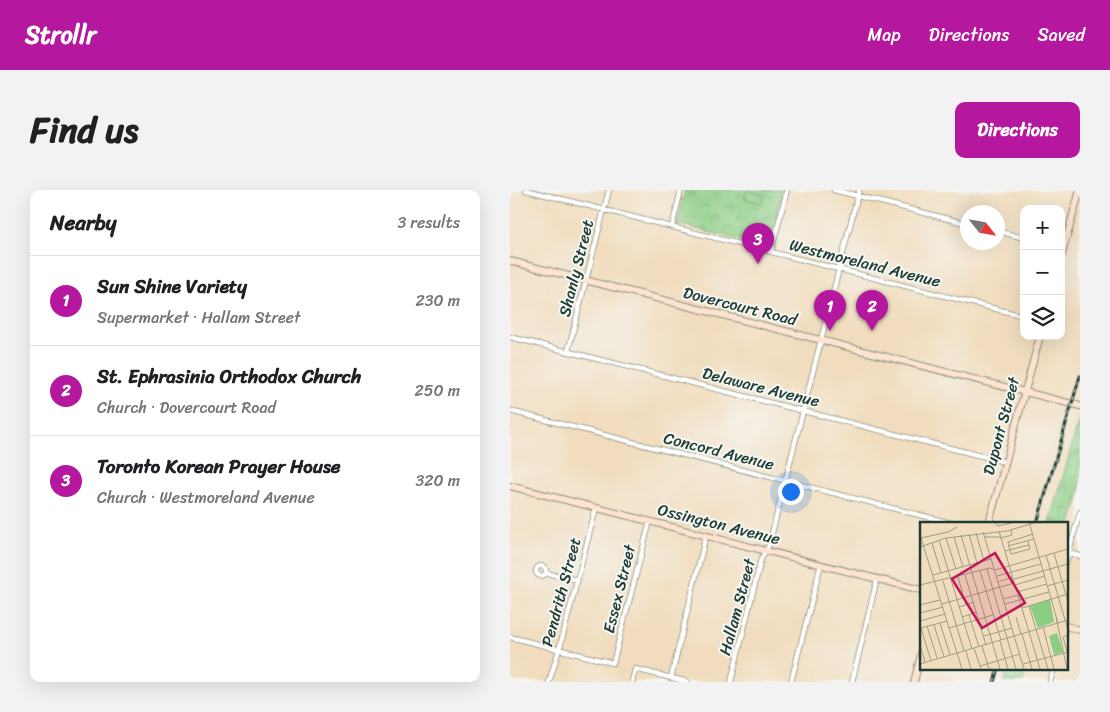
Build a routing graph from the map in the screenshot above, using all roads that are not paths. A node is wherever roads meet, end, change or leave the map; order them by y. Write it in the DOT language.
graph roads {
  1 [pos="526,190"];
  2 [pos="609,190"];
  3 [pos="681,190"];
  4 [pos="787,190"];
  5 [pos="834,190"];
  6 [pos="859,190"];
  7 [pos="1080,190"];
  8 [pos="857,196"];
  9 [pos="604,210"];
  10 [pos="960,222"];
  11 [pos="672,227"];
  12 [pos="1005,233"];
  13 [pos="1020,237"];
  14 [pos="1065,238"];
  15 [pos="771,252"];
  16 [pos="510,261"];
  17 [pos="839,270"];
  18 [pos="586,281"];
  19 [pos="1020,315"];
  20 [pos="510,337"];
  21 [pos="821,340"];
  22 [pos="1039,340"];
  23 [pos="568,352"];
  24 [pos="1024,392"];
  25 [pos="1080,406"];
  26 [pos="510,411"];
  27 [pos="803,411"];
  28 [pos="1005,462"];
  29 [pos="785,481"];
  30 [pos="510,486"];
  31 [pos="596,508"];
  32 [pos="1080,512"];
  33 [pos="650,521"];
  34 [pos="947,522"];
  35 [pos="989,522"];
  36 [pos="706,535"];
  37 [pos="766,550"];
  38 [pos="1069,553"];
  39 [pos="1068,556"];
  40 [pos="1080,556"];
  41 [pos="821,564"];
  42 [pos="546,573"];
  43 [pos="877,579"];
  44 [pos="578,580"];
  45 [pos="920,590"];
  46 [pos="510,637"];
  47 [pos="558,649"];
  48 [pos="920,658"];
  49 [pos="671,678"];
  50 [pos="549,682"];
  51 [pos="632,682"];
  52 [pos="688,682"];
  53 [pos="731,682"];
  54 [pos="791,682"];
  55 [pos="852,682"];
  56 [pos="914,682"];
  1 -- 9 [label="street, Westmoreland Avenue"];
  2 -- 9 [label="street, Shanly Street"];
  3 -- 11 [label="street"];
  4 -- 15 [label="street"];
  5 -- 8 [label="street"];
  6 -- 8 [label="street, Hallam Street"];
  7 -- 14 [label="street"];
  8 -- 10 [label="street"];
  8 -- 17 [label="street, Hallam Street"];
  9 -- 11 [label="street, Westmoreland Avenue"];
  9 -- 18 [label="street, Shanly Street"];
  11 -- 15 [label="street, Westmoreland Avenue"];
  12 -- 13 [label="street"];
  15 -- 17 [label="street, Westmoreland Avenue"];
  16 -- 18 [label="street, Dovercourt Road"];
  17 -- 19 [label="street, Westmoreland Avenue"];
  17 -- 21 [label="street, Hallam Street"];
  18 -- 21 [label="street, Dovercourt Road"];
  18 -- 23 [label="street, Shanly Street"];
  20 -- 23 [label="street, Delaware Avenue"];
  21 -- 24 [label="street, Dovercourt Road"];
  21 -- 27 [label="street, Hallam Street"];
  22 -- 24 [label="street, Dupont Street"];
  23 -- 27 [label="street, Delaware Avenue"];
  24 -- 25 [label="street, Dovercourt Road"];
  24 -- 28 [label="street, Dupont Street"];
  26 -- 29 [label="street, Concord Avenue"];
  27 -- 28 [label="street, Delaware Avenue"];
  27 -- 29 [label="street, Hallam Street"];
  28 -- 35 [label="street, Dupont Street"];
  29 -- 34 [label="street, Concord Avenue"];
  29 -- 37 [label="street, Hallam Street"];
  30 -- 31 [label="street, Ossington Avenue"];
  31 -- 33 [label="street, Ossington Avenue"];
  31 -- 44 [label="street, Pendrith Street"];
  32 -- 38 [label="street"];
  33 -- 36 [label="street, Ossington Avenue"];
  33 -- 47 [label="street, Essex Street"];
  36 -- 37 [label="street, Ossington Avenue"];
  36 -- 49 [label="street"];
  37 -- 41 [label="street, Ossington Avenue"];
  37 -- 53 [label="street, Hallam Street"];
  38 -- 39 [label="street"];
  38 -- 40 [label="street"];
  41 -- 43 [label="street, Ossington Avenue"];
  41 -- 54 [label="street"];
  42 -- 44 [label="street"];
  43 -- 45 [label="street, Ossington Avenue"];
  43 -- 55 [label="street"];
  44 -- 47 [label="street, Pendrith Street"];
  46 -- 47 [label="street"];
  47 -- 50 [label="street, Pendrith Street"];
  48 -- 56 [label="street"];
  49 -- 51 [label="street"];
  49 -- 52 [label="street"];
}
